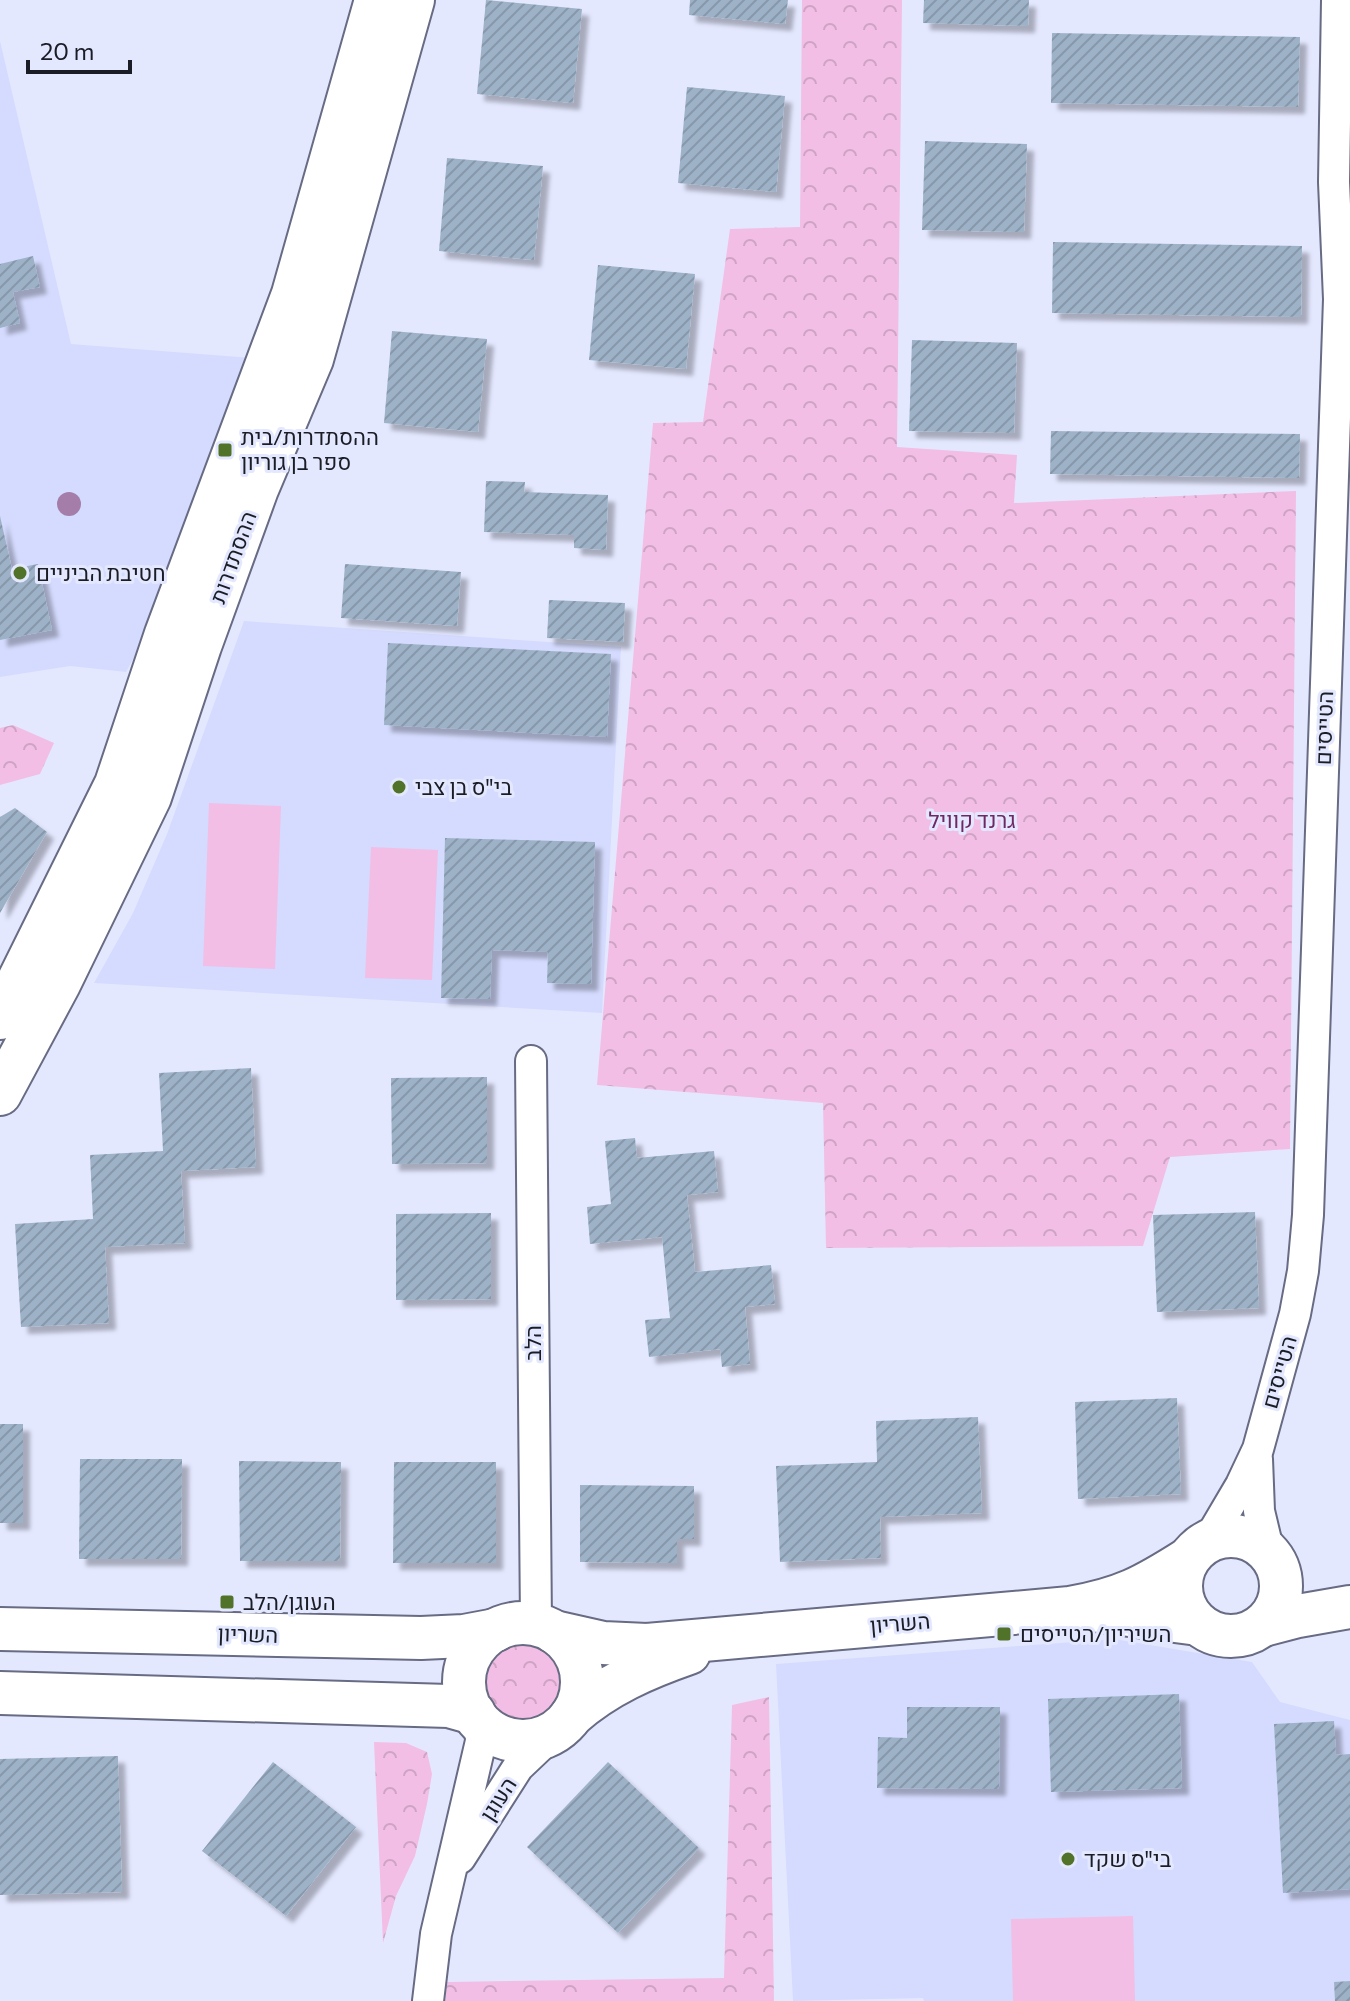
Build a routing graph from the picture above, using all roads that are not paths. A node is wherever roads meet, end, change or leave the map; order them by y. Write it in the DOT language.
graph roads {
  1 [pos="376,0"];
  2 [pos="413,0"];
  3 [pos="1337,0"];
  4 [pos="1344,299"];
  5 [pos="0,1018"];
  6 [pos="531,1061"];
  7 [pos="4,1077"];
  8 [pos="1258,1449"];
  9 [pos="1198,1550"];
  10 [pos="1274,1562"];
  11 [pos="1350,1597"];
  12 [pos="1350,1607"];
  13 [pos="1070,1608"];
  14 [pos="1198,1624"];
  15 [pos="1263,1625"];
  16 [pos="0,1629"];
  17 [pos="529,1629"];
  18 [pos="729,1638"];
  19 [pos="0,1693"];
  20 [pos="477,1717"];
  21 [pos="564,1723"];
  22 [pos="448,1876"];
  23 [pos="428,2001"];
  1 -- 5 [label="street, ההסתדרות"];
  2 -- 7 [label="street, ההסתדרות"];
  3 -- 4 [label="street, הטייסים"];
  4 -- 8 [label="street, הטייסים"];
  6 -- 17 [label="street, הלב"];
  8 -- 9 [label="street, הטייסים"];
  8 -- 10 [label="street, הטייסים"];
  9 -- 10 [label="street"];
  9 -- 13 [label="street, השריון"];
  9 -- 14 [label="street"];
  10 -- 11 [label="street"];
  10 -- 15 [label="street"];
  12 -- 15 [label="street"];
  13 -- 14 [label="street, השריון"];
  13 -- 18 [label="street, השריון"];
  14 -- 15 [label="street"];
  16 -- 17 [label="street, השריון"];
  17 -- 18 [label="street, השריון"];
  17 -- 20 [label="street"];
  17 -- 21 [label="street"];
  18 -- 21 [label="street, השריון"];
  19 -- 20 [label="street"];
  20 -- 21 [label="street"];
  20 -- 22 [label="street, העוגן"];
  21 -- 22 [label="street, העוגן"];
  22 -- 23 [label="street, העוגן"];
}
